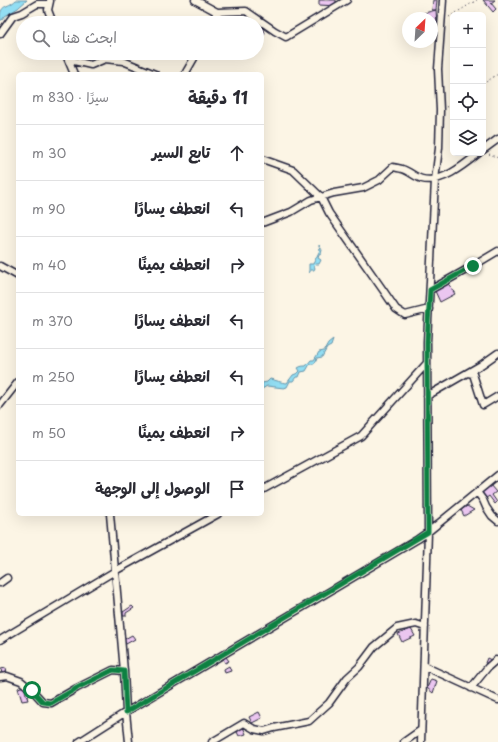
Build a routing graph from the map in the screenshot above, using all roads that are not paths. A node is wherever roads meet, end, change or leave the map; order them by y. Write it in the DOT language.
graph roads {
  1 [pos="195,0"];
  2 [pos="347,0"];
  3 [pos="443,0"];
  4 [pos="50,2"];
  5 [pos="217,12"];
  6 [pos="50,16"];
  7 [pos="215,16"];
  8 [pos="254,16"];
  9 [pos="264,23"];
  10 [pos="0,34"];
  11 [pos="68,60"];
  12 [pos="73,60"];
  13 [pos="103,60"];
  14 [pos="114,60"];
  15 [pos="193,60"];
  16 [pos="73,72"];
  17 [pos="150,72"];
  18 [pos="186,72"];
  19 [pos="498,139"];
  20 [pos="486,151"];
  21 [pos="475,156"];
  22 [pos="264,159"];
  23 [pos="435,180"];
  24 [pos="321,197"];
  25 [pos="264,222"];
  26 [pos="498,251"];
  27 [pos="0,266"];
  28 [pos="16,275"];
  29 [pos="430,290"];
  30 [pos="429,309"];
  31 [pos="498,353"];
  32 [pos="427,363"];
  33 [pos="468,373"];
  34 [pos="16,385"];
  35 [pos="427,396"];
  36 [pos="498,396"];
  37 [pos="0,405"];
  38 [pos="498,475"];
  39 [pos="264,489"];
  40 [pos="477,492"];
  41 [pos="110,516"];
  42 [pos="214,516"];
  43 [pos="498,521"];
  44 [pos="428,532"];
  45 [pos="115,571"];
  46 [pos="7,578"];
  47 [pos="0,583"];
  48 [pos="425,627"];
  49 [pos="0,640"];
  50 [pos="498,661"];
  51 [pos="424,666"];
  52 [pos="124,671"];
  53 [pos="0,677"];
  54 [pos="471,688"];
  55 [pos="498,700"];
  56 [pos="126,712"];
  57 [pos="421,730"];
  58 [pos="79,742"];
  59 [pos="129,742"];
  60 [pos="212,742"];
  61 [pos="404,742"];
  62 [pos="421,742"];
  1 -- 5 [label="street"];
  2 -- 9 [label="street"];
  3 -- 23 [label="street"];
  4 -- 6 [label="street"];
  4 -- 10 [label="street"];
  5 -- 7 [label="street"];
  5 -- 8 [label="street"];
  11 -- 16 [label="street"];
  12 -- 13 [label="street"];
  14 -- 17 [label="street"];
  15 -- 18 [label="street"];
  19 -- 20 [label="street"];
  21 -- 23 [label="street"];
  22 -- 24 [label="street"];
  23 -- 24 [label="street"];
  23 -- 29 [label="street"];
  24 -- 25 [label="street"];
  24 -- 30 [label="street"];
  26 -- 29 [label="street"];
  27 -- 28 [label="street"];
  29 -- 30 [label="street"];
  30 -- 32 [label="street"];
  31 -- 33 [label="street"];
  32 -- 35 [label="street"];
  32 -- 39 [label="street"];
  33 -- 35 [label="street"];
  33 -- 36 [label="street"];
  34 -- 37 [label="street"];
  35 -- 44 [label="street"];
  38 -- 40 [label="street"];
  40 -- 43 [label="street"];
  40 -- 44 [label="street"];
  41 -- 45 [label="street"];
  42 -- 45 [label="street"];
  44 -- 48 [label="street"];
  44 -- 56 [label="street"];
  45 -- 49 [label="street"];
  45 -- 52 [label="street"];
  46 -- 47 [label="street"];
  48 -- 51 [label="street"];
  48 -- 60 [label="street"];
  50 -- 54 [label="street"];
  51 -- 54 [label="street"];
  51 -- 57 [label="street"];
  52 -- 53 [label="street"];
  52 -- 56 [label="street"];
  54 -- 55 [label="street"];
  56 -- 58 [label="street"];
  56 -- 59 [label="street"];
  57 -- 61 [label="street"];
  57 -- 62 [label="street"];
}
